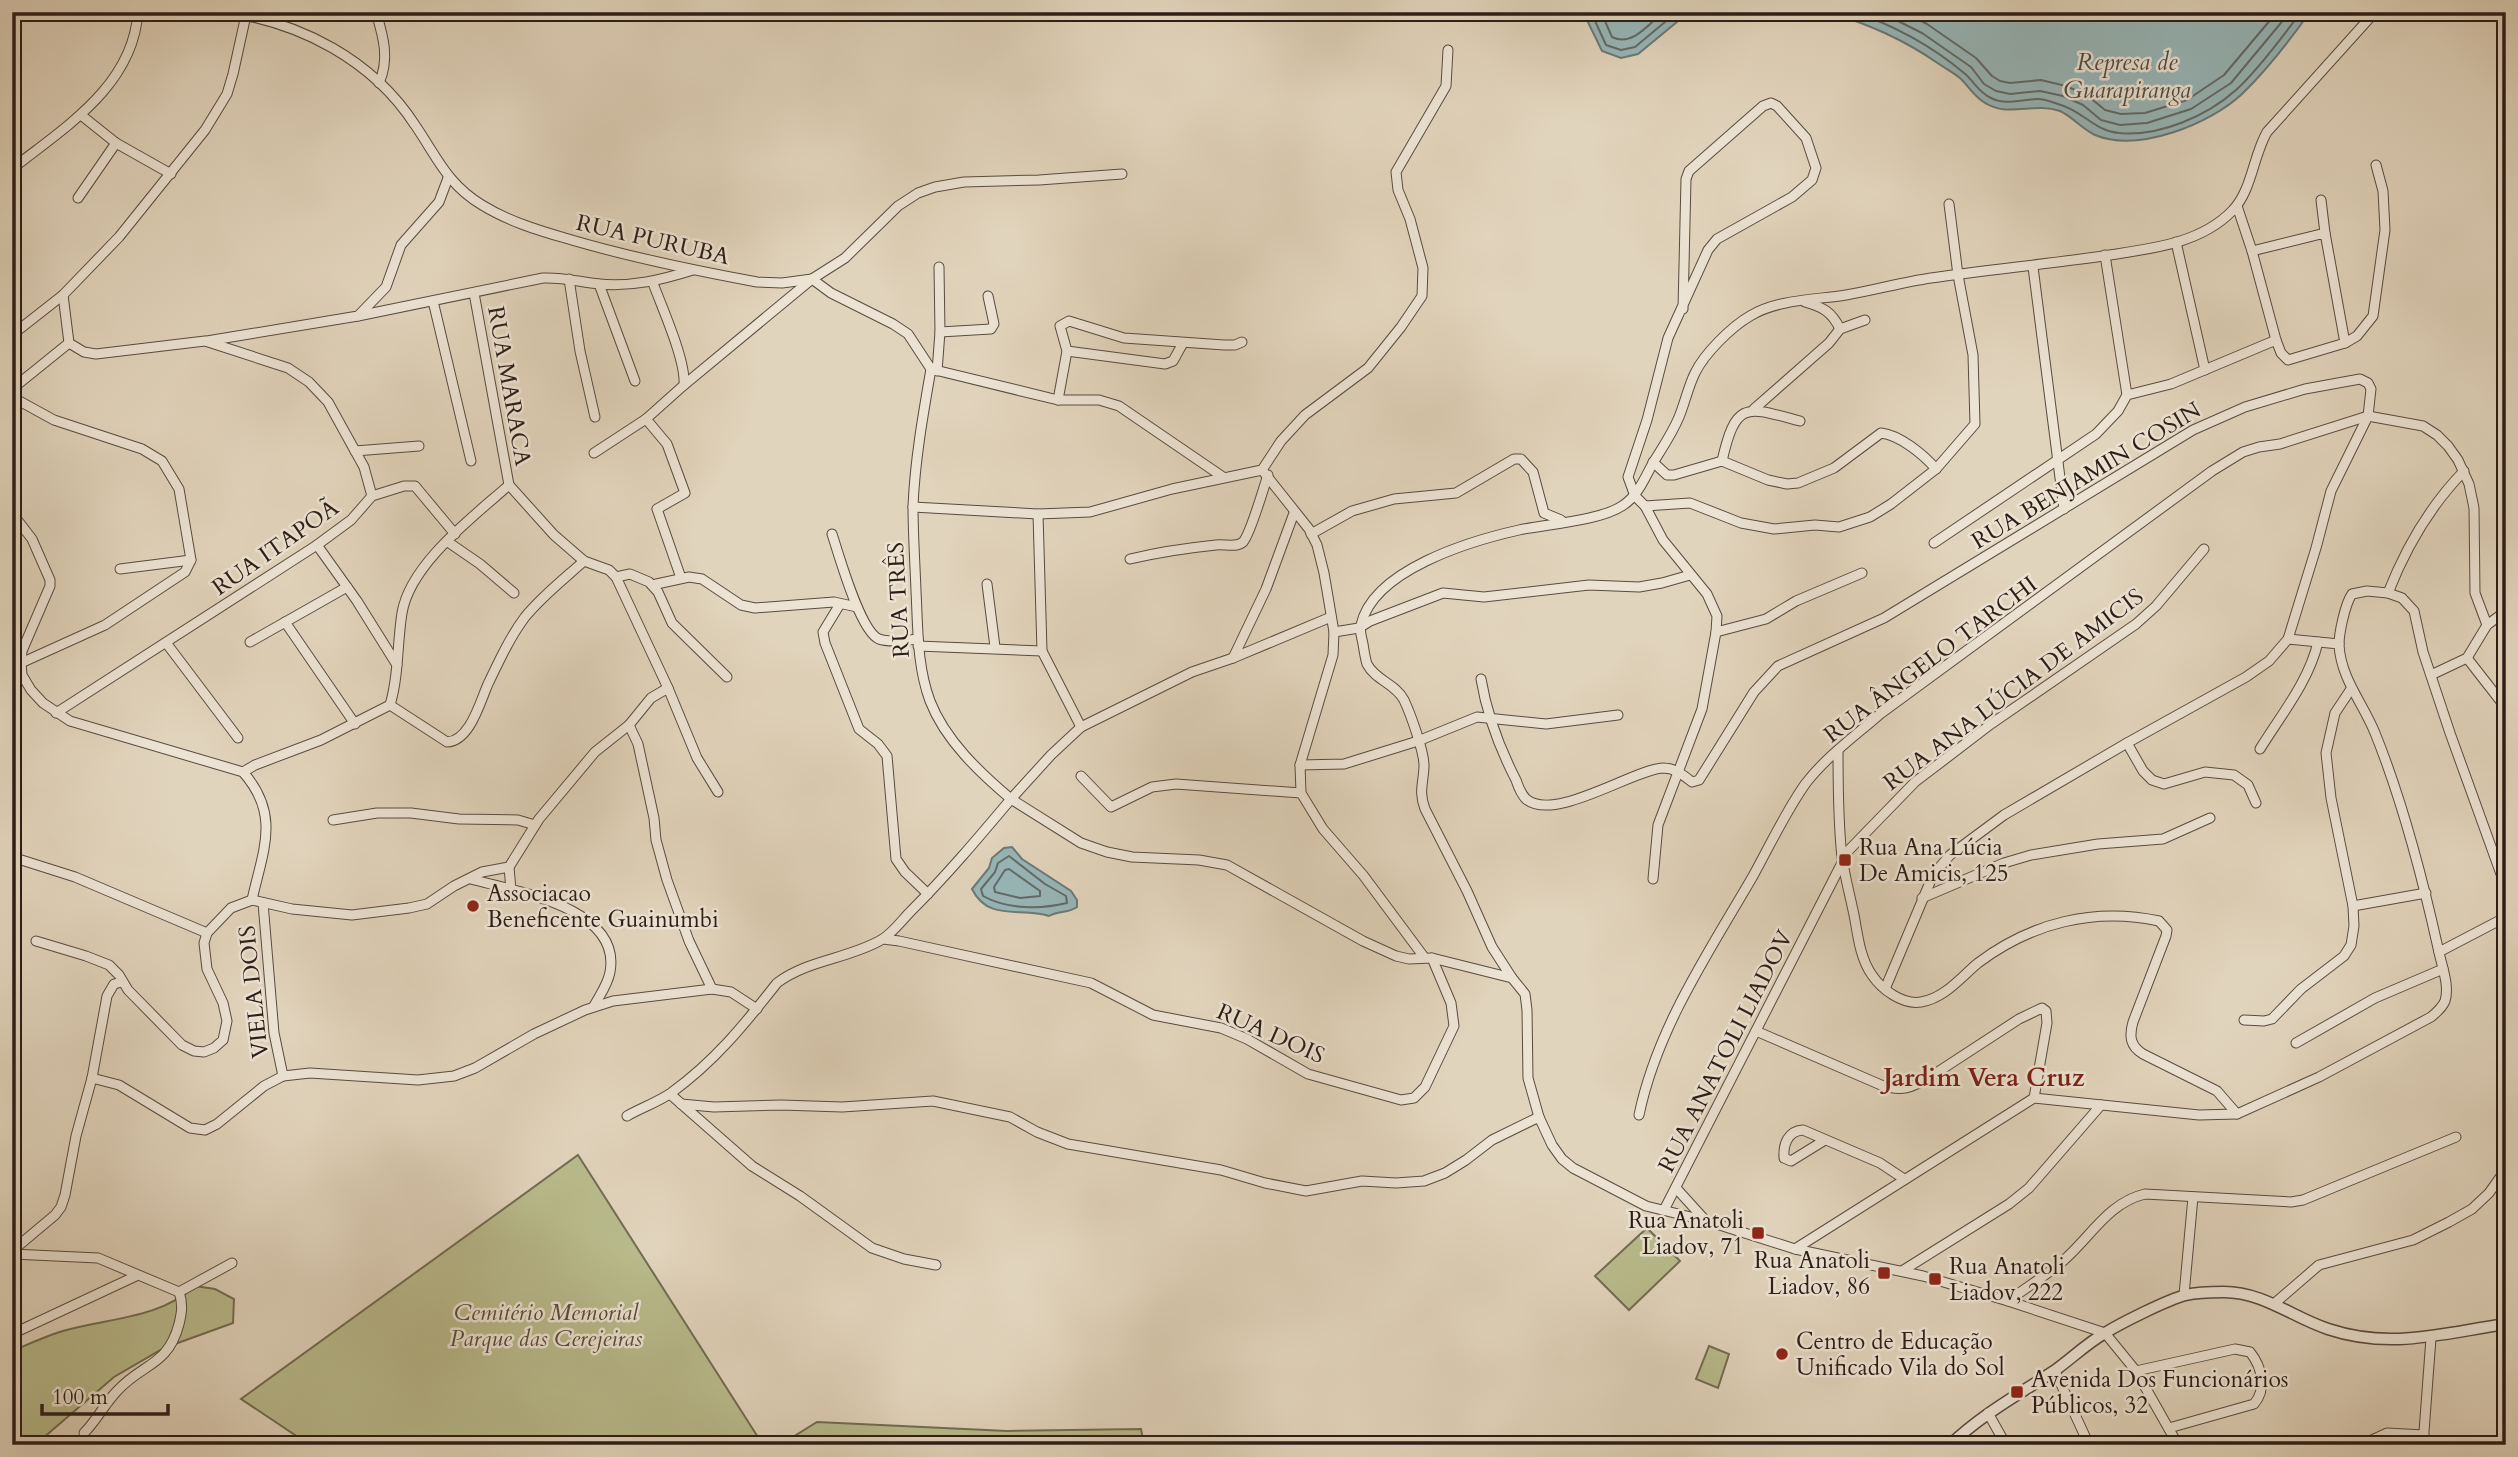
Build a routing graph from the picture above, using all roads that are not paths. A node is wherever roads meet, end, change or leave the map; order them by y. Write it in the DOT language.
graph roads {
  1 [pos="138,12"];
  2 [pos="225,12"];
  3 [pos="376,12"];
  4 [pos="2375,12"];
  5 [pos="246,15"];
  6 [pos="1448,50"];
  7 [pos="379,82"];
  8 [pos="81,115"];
  9 [pos="116,143"];
  10 [pos="2376,165"];
  11 [pos="12,169"];
  12 [pos="171,174"];
  13 [pos="1122,174"];
  14 [pos="448,178"];
  15 [pos="78,198"];
  16 [pos="2321,200"];
  17 [pos="1949,204"];
  18 [pos="2237,206"];
  19 [pos="2325,233"];
  20 [pos="2176,242"];
  21 [pos="2252,251"];
  22 [pos="2105,255"];
  23 [pos="939,267"];
  24 [pos="2033,267"];
  25 [pos="693,270"];
  26 [pos="1958,275"];
  27 [pos="569,279"];
  28 [pos="812,279"];
  29 [pos="653,283"];
  30 [pos="599,284"];
  31 [pos="474,293"];
  32 [pos="63,295"];
  33 [pos="988,296"];
  34 [pos="1802,301"];
  35 [pos="433,302"];
  36 [pos="1683,309"];
  37 [pos="358,316"];
  38 [pos="1865,320"];
  39 [pos="1840,329"];
  40 [pos="940,332"];
  41 [pos="12,335"];
  42 [pos="205,341"];
  43 [pos="2276,341"];
  44 [pos="1242,342"];
  45 [pos="69,343"];
  46 [pos="1183,343"];
  47 [pos="2345,343"];
  48 [pos="1067,351"];
  49 [pos="934,370"];
  50 [pos="2205,370"];
  51 [pos="635,381"];
  52 [pos="684,385"];
  53 [pos="12,389"];
  54 [pos="2127,395"];
  55 [pos="12,397"];
  56 [pos="1058,400"];
  57 [pos="1755,409"];
  58 [pos="2368,416"];
  59 [pos="595,417"];
  60 [pos="646,419"];
  61 [pos="1800,421"];
  62 [pos="419,446"];
  63 [pos="355,450"];
  64 [pos="594,453"];
  65 [pos="471,461"];
  66 [pos="1722,461"];
  67 [pos="2058,461"];
  68 [pos="1653,462"];
  69 [pos="1936,469"];
  70 [pos="2464,471"];
  71 [pos="1265,472"];
  72 [pos="1223,477"];
  73 [pos="509,485"];
  74 [pos="372,496"];
  75 [pos="1635,496"];
  76 [pos="1645,506"];
  77 [pos="913,507"];
  78 [pos="2064,509"];
  79 [pos="12,513"];
  80 [pos="1294,513"];
  81 [pos="1038,514"];
  82 [pos="1566,521"];
  83 [pos="455,534"];
  84 [pos="831,534"];
  85 [pos="1311,534"];
  86 [pos="448,542"];
  87 [pos="1934,543"];
  88 [pos="317,545"];
  89 [pos="2204,550"];
  90 [pos="1130,559"];
  91 [pos="191,560"];
  92 [pos="584,561"];
  93 [pos="120,569"];
  94 [pos="1862,573"];
  95 [pos="1690,575"];
  96 [pos="616,577"];
  97 [pos="681,578"];
  98 [pos="987,584"];
  99 [pos="652,585"];
  100 [pos="347,587"];
  101 [pos="514,593"];
  102 [pos="2388,593"];
  103 [pos="840,604"];
  104 [pos="857,607"];
  105 [pos="2506,611"];
  106 [pos="1331,617"];
  107 [pos="285,622"];
  108 [pos="2487,625"];
  109 [pos="1359,628"];
  110 [pos="1334,632"];
  111 [pos="1716,632"];
  112 [pos="2288,639"];
  113 [pos="250,642"];
  114 [pos="2318,642"];
  115 [pos="918,643"];
  116 [pos="167,644"];
  117 [pos="2339,644"];
  118 [pos="995,648"];
  119 [pos="1042,651"];
  120 [pos="1233,658"];
  121 [pos="2467,658"];
  122 [pos="21,663"];
  123 [pos="397,665"];
  124 [pos="2431,674"];
  125 [pos="727,677"];
  126 [pos="1481,679"];
  127 [pos="668,688"];
  128 [pos="2351,689"];
  129 [pos="390,705"];
  130 [pos="2506,708"];
  131 [pos="56,713"];
  132 [pos="1618,715"];
  133 [pos="1488,718"];
  134 [pos="355,724"];
  135 [pos="629,725"];
  136 [pos="1081,727"];
  137 [pos="238,738"];
  138 [pos="1418,741"];
  139 [pos="2127,743"];
  140 [pos="2260,749"];
  141 [pos="1838,750"];
  142 [pos="1300,765"];
  143 [pos="1677,771"];
  144 [pos="243,772"];
  145 [pos="1081,776"];
  146 [pos="718,792"];
  147 [pos="1301,793"];
  148 [pos="1011,799"];
  149 [pos="2256,803"];
  150 [pos="2210,818"];
  151 [pos="334,820"];
  152 [pos="535,825"];
  153 [pos="12,857"];
  154 [pos="1843,859"];
  155 [pos="509,867"];
  156 [pos="471,878"];
  157 [pos="1653,879"];
  158 [pos="2506,888"];
  159 [pos="511,890"];
  160 [pos="2426,893"];
  161 [pos="928,894"];
  162 [pos="1922,898"];
  163 [pos="252,900"];
  164 [pos="263,903"];
  165 [pos="2353,906"];
  166 [pos="2506,918"];
  167 [pos="206,933"];
  168 [pos="883,939"];
  169 [pos="36,941"];
  170 [pos="2439,951"];
  171 [pos="1428,958"];
  172 [pos="2443,969"];
  173 [pos="1512,978"];
  174 [pos="122,982"];
  175 [pos="712,989"];
  176 [pos="1885,989"];
  177 [pos="594,1006"];
  178 [pos="757,1009"];
  179 [pos="2244,1020"];
  180 [pos="1756,1031"];
  181 [pos="2296,1043"];
  182 [pos="283,1076"];
  183 [pos="92,1078"];
  184 [pos="670,1094"];
  185 [pos="2034,1098"];
  186 [pos="681,1104"];
  187 [pos="2101,1105"];
  188 [pos="2238,1114"];
  189 [pos="1639,1115"];
  190 [pos="627,1116"];
  191 [pos="1539,1117"];
  192 [pos="2456,1137"];
  193 [pos="1825,1140"];
  194 [pos="2506,1169"];
  195 [pos="1903,1179"];
  196 [pos="1676,1188"];
  197 [pos="2193,1197"];
  198 [pos="1664,1210"];
  199 [pos="1707,1222"];
  200 [pos="1795,1250"];
  201 [pos="12,1252"];
  202 [pos="232,1263"];
  203 [pos="936,1265"];
  204 [pos="1902,1271"];
  205 [pos="136,1276"];
  206 [pos="179,1292"];
  207 [pos="2184,1295"];
  208 [pos="2008,1300"];
  209 [pos="2275,1303"];
  210 [pos="2506,1324"];
  211 [pos="2105,1333"];
  212 [pos="12,1334"];
  213 [pos="2431,1338"];
  214 [pos="2055,1371"];
  215 [pos="2136,1371"];
  216 [pos="1988,1413"];
  217 [pos="2169,1428"];
  218 [pos="84,1433"];
  219 [pos="2424,1440"];
  220 [pos="1228,1445"];
  221 [pos="1242,1445"];
  222 [pos="1950,1445"];
  223 [pos="2006,1445"];
  224 [pos="2089,1445"];
  225 [pos="2178,1445"];
  226 [pos="2361,1445"];
  1 -- 8 [label="street"];
  2 -- 5 [label="street, RUA PURUBA"];
  3 -- 7 [label="street"];
  4 -- 18 [label="street"];
  5 -- 7 [label="street, RUA PURUBA"];
  5 -- 12 [label="street"];
  6 -- 71 [label="street"];
  7 -- 14 [label="street, RUA PURUBA"];
  8 -- 9 [label="street"];
  8 -- 11 [label="street"];
  9 -- 12 [label="street"];
  9 -- 15 [label="street"];
  10 -- 47 [label="street"];
  12 -- 32 [label="street"];
  13 -- 28 [label="street, RUA PURUBA"];
  14 -- 25 [label="street, RUA PURUBA"];
  14 -- 37 [label="street"];
  16 -- 19 [label="street"];
  17 -- 26 [label="street"];
  18 -- 20 [label="street"];
  18 -- 21 [label="street"];
  19 -- 21 [label="street"];
  19 -- 47 [label="street"];
  20 -- 22 [label="street"];
  20 -- 50 [label="street"];
  21 -- 43 [label="street"];
  22 -- 24 [label="street"];
  22 -- 54 [label="street"];
  23 -- 40 [label="street, RUA TRÊS"];
  24 -- 26 [label="street"];
  24 -- 67 [label="street"];
  25 -- 28 [label="street, RUA PURUBA"];
  25 -- 29 [label="street"];
  26 -- 34 [label="street"];
  26 -- 69 [label="street"];
  27 -- 30 [label="street"];
  27 -- 31 [label="street"];
  27 -- 59 [label="street"];
  28 -- 49 [label="street"];
  28 -- 52 [label="street"];
  29 -- 30 [label="street"];
  29 -- 52 [label="street"];
  30 -- 51 [label="street"];
  31 -- 35 [label="street"];
  31 -- 73 [label="street, RUA MARACA"];
  32 -- 41 [label="street"];
  32 -- 45 [label="street"];
  33 -- 40 [label="street"];
  34 -- 39 [label="street"];
  34 -- 68 [label="street"];
  35 -- 37 [label="street"];
  35 -- 65 [label="street"];
  36 -- 36 [label="street"];
  36 -- 75 [label="street"];
  37 -- 42 [label="street"];
  38 -- 39 [label="street"];
  39 -- 57 [label="street"];
  40 -- 49 [label="street, RUA TRÊS"];
  42 -- 45 [label="street"];
  42 -- 63 [label="street"];
  43 -- 47 [label="street"];
  43 -- 50 [label="street"];
  44 -- 46 [label="street"];
  45 -- 53 [label="street"];
  46 -- 48 [label="street"];
  46 -- 48 [label="street"];
  48 -- 56 [label="street"];
  49 -- 56 [label="street"];
  49 -- 77 [label="street, RUA TRÊS"];
  50 -- 54 [label="street"];
  52 -- 60 [label="street"];
  54 -- 67 [label="street"];
  55 -- 91 [label="street"];
  56 -- 72 [label="street"];
  57 -- 61 [label="street"];
  57 -- 66 [label="street"];
  58 -- 70 [label="street"];
  58 -- 78 [label="street, RUA BENJAMIN COSIN"];
  58 -- 112 [label="street, RUA BENJAMIN COSIN"];
  58 -- 141 [label="street, RUA ÂNGELO TARCHI"];
  60 -- 64 [label="street"];
  60 -- 97 [label="street"];
  62 -- 63 [label="street"];
  63 -- 74 [label="street"];
  66 -- 68 [label="street"];
  66 -- 69 [label="street"];
  67 -- 78 [label="street"];
  67 -- 87 [label="street"];
  68 -- 75 [label="street"];
  69 -- 76 [label="street"];
  70 -- 102 [label="street"];
  70 -- 108 [label="street"];
  71 -- 72 [label="street"];
  71 -- 80 [label="street"];
  71 -- 90 [label="street"];
  72 -- 81 [label="street"];
  73 -- 83 [label="street"];
  73 -- 92 [label="street"];
  74 -- 83 [label="street"];
  74 -- 88 [label="street, RUA ITAPOÃ"];
  75 -- 76 [label="street"];
  75 -- 82 [label="street"];
  76 -- 95 [label="street"];
  77 -- 81 [label="street"];
  77 -- 115 [label="street, RUA TRÊS"];
  78 -- 143 [label="street, RUA BENJAMIN COSIN"];
  79 -- 122 [label="street"];
  80 -- 85 [label="street"];
  80 -- 120 [label="street"];
  81 -- 119 [label="street"];
  82 -- 85 [label="street"];
  82 -- 109 [label="street"];
  83 -- 86 [label="street"];
  84 -- 104 [label="street"];
  85 -- 106 [label="street"];
  86 -- 101 [label="street"];
  86 -- 123 [label="street"];
  88 -- 100 [label="street"];
  88 -- 116 [label="street, RUA ITAPOÃ"];
  89 -- 154 [label="street, RUA ANA LÚCIA DE AMICIS"];
  91 -- 93 [label="street"];
  91 -- 122 [label="street"];
  92 -- 96 [label="street"];
  92 -- 129 [label="street"];
  94 -- 111 [label="street"];
  95 -- 109 [label="street"];
  95 -- 111 [label="street"];
  96 -- 99 [label="street"];
  96 -- 127 [label="street"];
  97 -- 99 [label="street"];
  97 -- 103 [label="street"];
  98 -- 118 [label="street"];
  99 -- 125 [label="street"];
  100 -- 107 [label="street"];
  100 -- 123 [label="street"];
  102 -- 117 [label="street"];
  102 -- 124 [label="street"];
  103 -- 104 [label="street"];
  103 -- 161 [label="street"];
  104 -- 115 [label="street"];
  105 -- 108 [label="street"];
  106 -- 110 [label="street"];
  106 -- 120 [label="street"];
  107 -- 113 [label="street"];
  107 -- 134 [label="street"];
  108 -- 121 [label="street"];
  109 -- 110 [label="street"];
  109 -- 138 [label="street"];
  110 -- 142 [label="street"];
  111 -- 143 [label="street"];
  112 -- 114 [label="street"];
  112 -- 139 [label="street, RUA BENJAMIN COSIN"];
  114 -- 117 [label="street"];
  114 -- 140 [label="street"];
  115 -- 118 [label="street"];
  115 -- 148 [label="street, RUA TRÊS"];
  116 -- 131 [label="street, RUA ITAPOÃ"];
  116 -- 137 [label="street"];
  117 -- 128 [label="street"];
  118 -- 119 [label="street"];
  119 -- 136 [label="street"];
  120 -- 136 [label="street"];
  121 -- 124 [label="street"];
  121 -- 130 [label="street"];
  122 -- 131 [label="street"];
  123 -- 129 [label="street"];
  124 -- 158 [label="street"];
  126 -- 133 [label="street"];
  127 -- 135 [label="street"];
  127 -- 146 [label="street"];
  128 -- 160 [label="street"];
  128 -- 165 [label="street"];
  129 -- 134 [label="street"];
  131 -- 144 [label="street"];
  132 -- 133 [label="street"];
  133 -- 138 [label="street"];
  133 -- 143 [label="street"];
  134 -- 144 [label="street"];
  135 -- 152 [label="street"];
  135 -- 175 [label="street"];
  136 -- 148 [label="street"];
  138 -- 142 [label="street"];
  138 -- 173 [label="street"];
  139 -- 149 [label="street"];
  139 -- 162 [label="street, RUA BENJAMIN COSIN"];
  141 -- 154 [label="street"];
  141 -- 189 [label="street, RUA ÂNGELO TARCHI"];
  142 -- 147 [label="street"];
  143 -- 157 [label="street"];
  144 -- 163 [label="street"];
  145 -- 147 [label="street"];
  147 -- 171 [label="street, RUA DOIS"];
  148 -- 161 [label="street"];
  148 -- 171 [label="street, RUA TRÊS"];
  150 -- 162 [label="street"];
  151 -- 152 [label="street"];
  152 -- 155 [label="street"];
  153 -- 167 [label="street"];
  154 -- 176 [label="street"];
  154 -- 180 [label="street, RUA ANATOLI LIADOV"];
  155 -- 156 [label="street"];
  155 -- 159 [label="street"];
  156 -- 159 [label="street"];
  156 -- 164 [label="street"];
  159 -- 177 [label="street"];
  160 -- 165 [label="street"];
  160 -- 170 [label="street"];
  161 -- 168 [label="street"];
  162 -- 176 [label="street, RUA BENJAMIN COSIN"];
  163 -- 164 [label="street"];
  163 -- 167 [label="street"];
  164 -- 182 [label="street, VIELA DOIS"];
  165 -- 179 [label="street"];
  166 -- 170 [label="street"];
  167 -- 174 [label="street"];
  168 -- 171 [label="street, RUA DOIS"];
  168 -- 178 [label="street"];
  169 -- 174 [label="street"];
  170 -- 172 [label="street"];
  171 -- 173 [label="street, RUA TRÊS"];
  172 -- 181 [label="street"];
  172 -- 188 [label="street"];
  173 -- 191 [label="street"];
  174 -- 183 [label="street"];
  175 -- 177 [label="street"];
  175 -- 178 [label="street"];
  176 -- 188 [label="street"];
  177 -- 182 [label="street"];
  178 -- 184 [label="street"];
  180 -- 185 [label="street"];
  180 -- 196 [label="street, RUA ANATOLI LIADOV"];
  182 -- 183 [label="street"];
  183 -- 201 [label="street"];
  184 -- 186 [label="street"];
  184 -- 190 [label="street"];
  185 -- 187 [label="street"];
  185 -- 195 [label="street"];
  186 -- 191 [label="street"];
  186 -- 203 [label="street"];
  187 -- 188 [label="street"];
  187 -- 204 [label="street"];
  191 -- 198 [label="street"];
  192 -- 197 [label="street"];
  193 -- 193 [label="street"];
  193 -- 195 [label="street"];
  194 -- 209 [label="street"];
  195 -- 200 [label="street"];
  196 -- 198 [label="street"];
  196 -- 199 [label="street, RUA ANATOLI LIADOV"];
  197 -- 207 [label="street"];
  197 -- 208 [label="street"];
  198 -- 199 [label="street"];
  199 -- 200 [label="street, RUA ANATOLI LIADOV"];
  200 -- 204 [label="street, RUA ANATOLI LIADOV"];
  201 -- 205 [label="street"];
  202 -- 206 [label="street"];
  204 -- 208 [label="street, RUA ANATOLI LIADOV"];
  205 -- 206 [label="street"];
  205 -- 212 [label="street"];
  206 -- 218 [label="street"];
  207 -- 209 [label="street"];
  207 -- 211 [label="street"];
  208 -- 211 [label="street, RUA ANATOLI LIADOV"];
  209 -- 213 [label="street"];
  210 -- 213 [label="street"];
  211 -- 214 [label="street"];
  211 -- 215 [label="street"];
  213 -- 219 [label="street"];
  214 -- 216 [label="street"];
  214 -- 224 [label="street"];
  215 -- 217 [label="street"];
  215 -- 217 [label="street"];
  216 -- 222 [label="street"];
  216 -- 223 [label="street"];
  217 -- 225 [label="street"];
  219 -- 226 [label="street"];
  220 -- 221 [label="street"];
}
